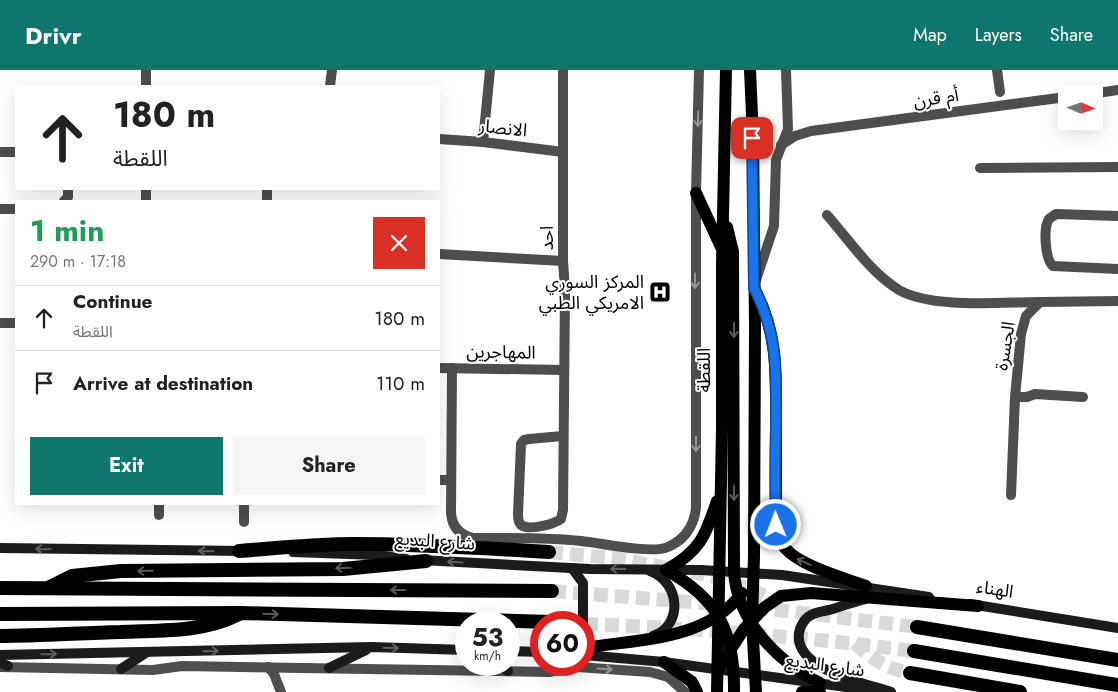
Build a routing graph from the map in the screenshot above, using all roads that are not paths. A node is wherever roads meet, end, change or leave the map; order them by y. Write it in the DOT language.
graph roads {
  1 [pos="146,70"];
  2 [pos="332,70"];
  3 [pos="490,70"];
  4 [pos="563,70"];
  5 [pos="699,70"];
  6 [pos="726,70"];
  7 [pos="750,70"];
  8 [pos="786,70"];
  9 [pos="997,70"];
  10 [pos="146,85"];
  11 [pos="330,85"];
  12 [pos="1118,90"];
  13 [pos="1000,92"];
  14 [pos="1103,92"];
  15 [pos="1058,98"];
  16 [pos="788,115"];
  17 [pos="811,131"];
  18 [pos="440,139"];
  19 [pos="483,142"];
  20 [pos="781,145"];
  21 [pos="0,152"];
  22 [pos="15,152"];
  23 [pos="563,152"];
  24 [pos="1118,167"];
  25 [pos="980,168"];
  26 [pos="696,193"];
  27 [pos="0,209"];
  28 [pos="15,209"];
  29 [pos="723,213"];
  30 [pos="827,215"];
  31 [pos="1118,216"];
  32 [pos="722,250"];
  33 [pos="440,254"];
  34 [pos="563,261"];
  35 [pos="1118,269"];
  36 [pos="754,288"];
  37 [pos="1040,302"];
  38 [pos="1118,302"];
  39 [pos="0,322"];
  40 [pos="15,323"];
  41 [pos="440,368"];
  42 [pos="452,368"];
  43 [pos="563,370"];
  44 [pos="1015,393"];
  45 [pos="1083,397"];
  46 [pos="563,436"];
  47 [pos="440,480"];
  48 [pos="451,480"];
  49 [pos="720,489"];
  50 [pos="1011,494"];
  51 [pos="159,505"];
  52 [pos="244,505"];
  53 [pos="159,515"];
  54 [pos="244,522"];
  55 [pos="683,537"];
  56 [pos="0,548"];
  57 [pos="240,551"];
  58 [pos="548,552"];
  59 [pos="426,561"];
  60 [pos="572,568"];
  61 [pos="645,569"];
  62 [pos="666,570"];
  63 [pos="719,571"];
  64 [pos="734,572"];
  65 [pos="753,573"];
  66 [pos="0,588"];
  67 [pos="49,588"];
  68 [pos="552,591"];
  69 [pos="867,592"];
  70 [pos="738,598"];
  71 [pos="978,606"];
  72 [pos="582,611"];
  73 [pos="242,613"];
  74 [pos="0,614"];
  75 [pos="719,616"];
  76 [pos="530,621"];
  77 [pos="752,621"];
  78 [pos="917,627"];
  79 [pos="1118,628"];
  80 [pos="0,636"];
  81 [pos="645,639"];
  82 [pos="595,646"];
  83 [pos="732,646"];
  84 [pos="371,647"];
  85 [pos="455,650"];
  86 [pos="914,651"];
  87 [pos="147,652"];
  88 [pos="0,654"];
  89 [pos="595,655"];
  90 [pos="1118,660"];
  91 [pos="664,662"];
  92 [pos="3,665"];
  93 [pos="268,667"];
  94 [pos="291,668"];
  95 [pos="329,668"];
  96 [pos="455,668"];
  97 [pos="121,669"];
  98 [pos="520,669"];
  99 [pos="717,670"];
  100 [pos="734,672"];
  101 [pos="910,673"];
  102 [pos="754,675"];
  103 [pos="1118,685"];
  104 [pos="820,688"];
  105 [pos="281,692"];
  106 [pos="689,692"];
  107 [pos="717,692"];
  108 [pos="734,692"];
  109 [pos="756,692"];
  110 [pos="802,692"];
  111 [pos="882,692"];
  112 [pos="892,692"];
  113 [pos="1020,692"];
  1 -- 10 [label="street"];
  2 -- 11 [label="street"];
  3 -- 19 [label="street"];
  4 -- 23 [label="street, احد"];
  5 -- 26 [label="street, اللقطة, one-way"];
  6 -- 29 [label="main road, اللقطة"];
  7 -- 36 [label="main road"];
  8 -- 16 [label="street"];
  9 -- 13 [label="street"];
  12 -- 14 [label="street"];
  15 -- 17 [label="street, أم قرن"];
  16 -- 17 [label="street"];
  16 -- 20 [label="street"];
  17 -- 20 [label="street, أم قرن"];
  18 -- 19 [label="street, الانصار"];
  19 -- 23 [label="street, الانصار"];
  20 -- 36 [label="street"];
  21 -- 22 [label="street"];
  23 -- 34 [label="street, احد"];
  24 -- 25 [label="street"];
  26 -- 32 [label="main road"];
  26 -- 55 [label="street, اللقطة, one-way"];
  27 -- 28 [label="street"];
  29 -- 32 [label="main road, اللقطة"];
  29 -- 64 [label="main road, one-way"];
  30 -- 37 [label="street"];
  31 -- 35 [label="street"];
  32 -- 49 [label="main road, اللقطة"];
  33 -- 34 [label="street"];
  34 -- 43 [label="street, احد"];
  36 -- 65 [label="main road"];
  69 -- 36 [label="main road, one-way"];
  37 -- 38 [label="street"];
  37 -- 44 [label="street, الجسرة"];
  39 -- 40 [label="street"];
  41 -- 42 [label="street, المهاجرين"];
  42 -- 43 [label="street, المهاجرين"];
  42 -- 48 [label="street"];
  43 -- 46 [label="street, احد"];
  44 -- 45 [label="street, الجسرة"];
  44 -- 50 [label="street, الجسرة"];
  46 -- 46 [label="street, احد"];
  47 -- 48 [label="street"];
  48 -- 55 [label="street, شارع البديع"];
  49 -- 62 [label="main road"];
  49 -- 63 [label="main road, اللقطة"];
  51 -- 53 [label="street"];
  52 -- 54 [label="street"];
  57 -- 56 [label="main road, شارع البديع, one-way"];
  57 -- 58 [label="highway"];
  57 -- 59 [label="main road, شارع البديع"];
  60 -- 59 [label="main road, شارع البديع, one-way"];
  59 -- 67 [label="highway, one-way"];
  61 -- 60 [label="main road, شارع البديع, one-way"];
  60 -- 72 [label="main road"];
  61 -- 62 [label="main road, شارع البديع"];
  61 -- 81 [label="main road"];
  62 -- 63 [label="main road, شارع البديع"];
  62 -- 75 [label="main road"];
  63 -- 64 [label="main road, شارع البديع"];
  63 -- 75 [label="main road, اللقطة"];
  64 -- 65 [label="main road, شارع البديع"];
  64 -- 70 [label="main road"];
  65 -- 69 [label="main road, شارع البديع"];
  65 -- 70 [label="main road"];
  65 -- 77 [label="main road"];
  66 -- 67 [label="highway"];
  68 -- 67 [label="highway, one-way"];
  69 -- 71 [label="main road"];
  69 -- 77 [label="main road"];
  69 -- 112 [label="main road"];
  70 -- 75 [label="main road"];
  70 -- 77 [label="main road"];
  71 -- 79 [label="main road, الهناء"];
  73 -- 74 [label="highway"];
  73 -- 76 [label="highway, one-way"];
  73 -- 80 [label="highway"];
  75 -- 81 [label="main road"];
  75 -- 83 [label="main road"];
  75 -- 99 [label="main road, اللقطة"];
  77 -- 83 [label="main road"];
  77 -- 102 [label="main road"];
  77 -- 104 [label="main road"];
  78 -- 90 [label="highway"];
  81 -- 82 [label="main road"];
  83 -- 99 [label="main road"];
  83 -- 100 [label="main road"];
  84 -- 85 [label="main road, one-way"];
  87 -- 84 [label="main road, one-way"];
  84 -- 95 [label="main road"];
  86 -- 103 [label="highway"];
  88 -- 87 [label="main road, one-way"];
  87 -- 97 [label="main road"];
  89 -- 91 [label="main road, شارع البديع"];
  91 -- 99 [label="main road, شارع البديع"];
  91 -- 106 [label="main road"];
  92 -- 97 [label="street"];
  93 -- 94 [label="street"];
  93 -- 97 [label="street"];
  93 -- 105 [label="street"];
  94 -- 95 [label="street"];
  94 -- 105 [label="street"];
  95 -- 96 [label="street"];
  98 -- 106 [label="street, one-way"];
  99 -- 100 [label="main road, شارع البديع"];
  99 -- 107 [label="main road, اللقطة"];
  100 -- 102 [label="main road, شارع البديع"];
  100 -- 108 [label="main road"];
  101 -- 113 [label="highway"];
  102 -- 104 [label="main road, شارع البديع"];
  102 -- 109 [label="main road"];
  104 -- 110 [label="main road"];
  104 -- 111 [label="main road, شارع البديع"];
}
